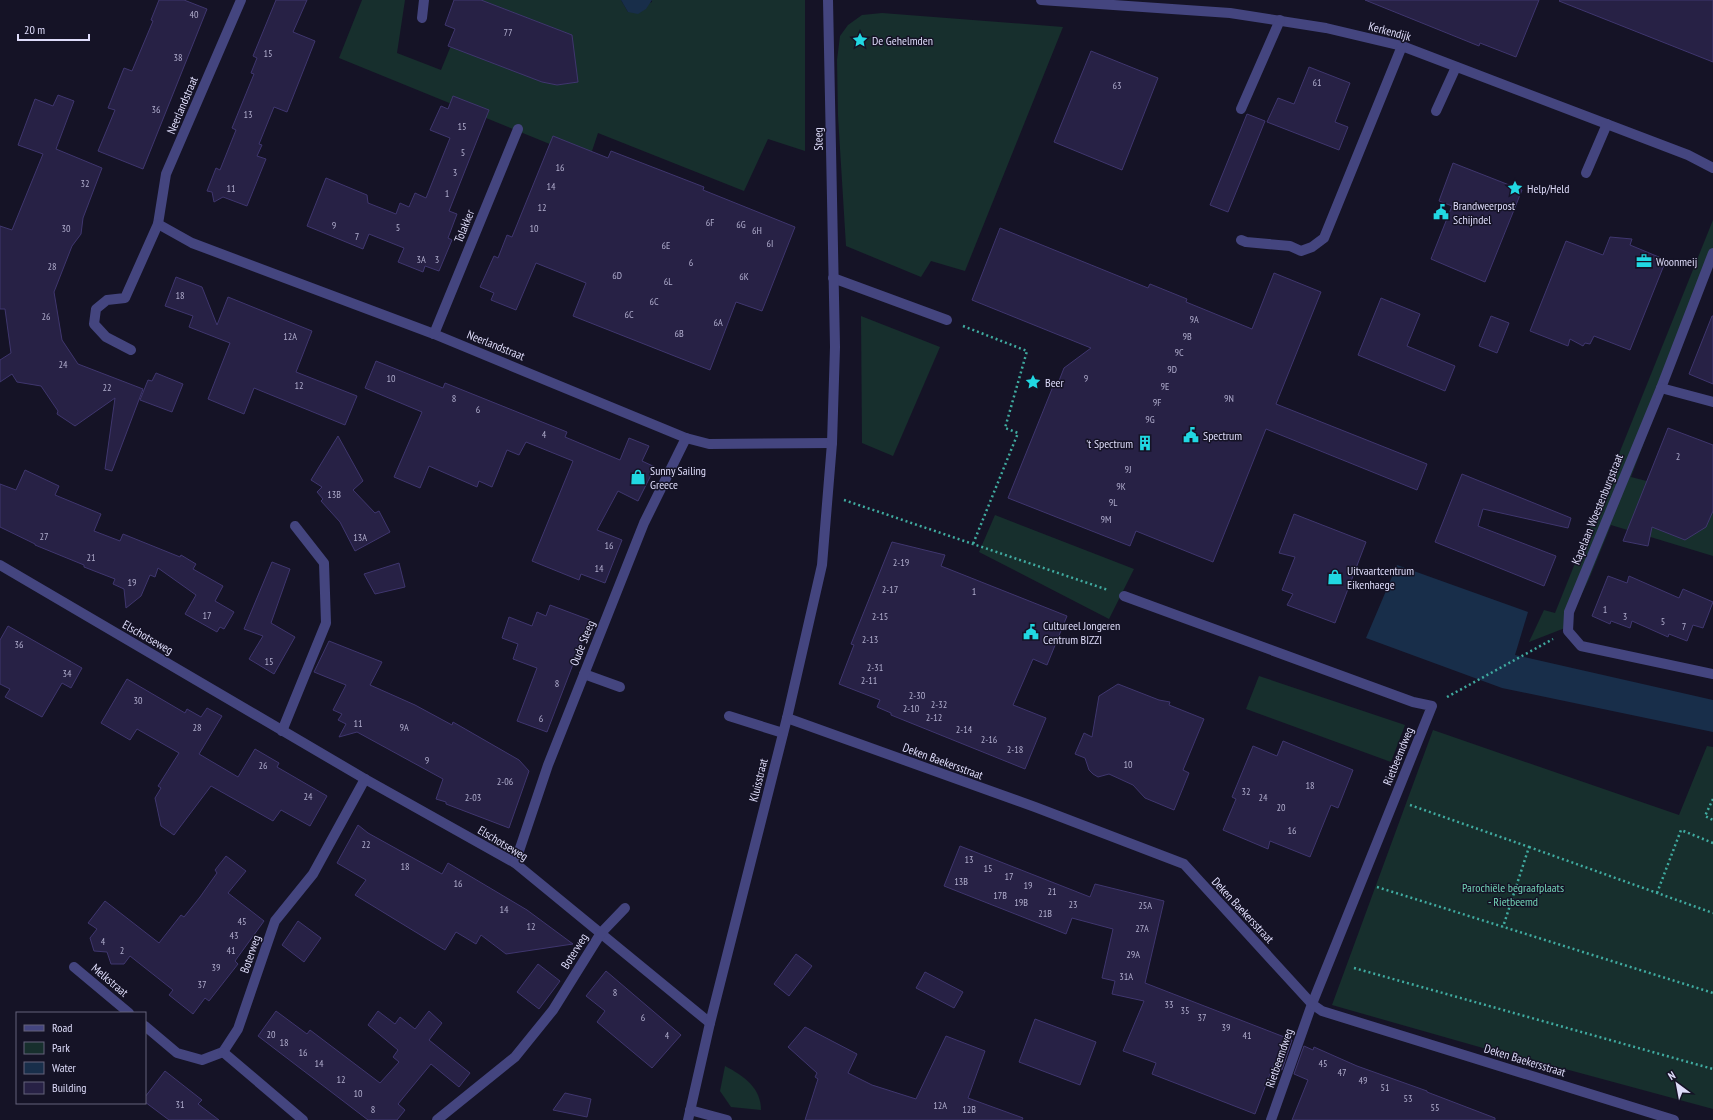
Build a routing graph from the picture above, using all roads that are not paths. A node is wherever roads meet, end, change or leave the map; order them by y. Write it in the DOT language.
graph roads {
  1 [pos="241,0"];
  2 [pos="424,0"];
  3 [pos="828,0"];
  4 [pos="1041,0"];
  5 [pos="422,18"];
  6 [pos="1280,20"];
  7 [pos="1402,46"];
  8 [pos="1456,67"];
  9 [pos="1241,109"];
  10 [pos="1436,112"];
  11 [pos="1607,124"];
  12 [pos="518,129"];
  13 [pos="1713,168"];
  14 [pos="1586,173"];
  15 [pos="158,224"];
  16 [pos="1241,240"];
  17 [pos="1713,253"];
  18 [pos="833,278"];
  19 [pos="947,320"];
  20 [pos="434,334"];
  21 [pos="131,350"];
  22 [pos="1661,388"];
  23 [pos="1713,402"];
  24 [pos="686,438"];
  25 [pos="832,443"];
  26 [pos="295,526"];
  27 [pos="0,565"];
  28 [pos="1124,596"];
  29 [pos="584,674"];
  30 [pos="1713,674"];
  31 [pos="620,687"];
  32 [pos="729,716"];
  33 [pos="787,718"];
  34 [pos="282,731"];
  35 [pos="783,733"];
  36 [pos="365,779"];
  37 [pos="515,863"];
  38 [pos="624,908"];
  39 [pos="601,933"];
  40 [pos="74,967"];
  41 [pos="1312,1004"];
  42 [pos="128,1012"];
  43 [pos="710,1023"];
  44 [pos="146,1027"];
  45 [pos="223,1052"];
  46 [pos="689,1115"];
  47 [pos="303,1120"];
  48 [pos="437,1120"];
  49 [pos="727,1120"];
  50 [pos="1271,1120"];
  51 [pos="1674,1120"];
  1 -- 15 [label="street, Neerlandstraat"];
  2 -- 5 [label="street"];
  3 -- 18 [label="street, Steeg"];
  4 -- 6 [label="street, Kerkendijk"];
  6 -- 7 [label="street, Kerkendijk"];
  6 -- 9 [label="street"];
  7 -- 8 [label="street, Kerkendijk"];
  7 -- 16 [label="street"];
  8 -- 10 [label="street"];
  8 -- 11 [label="street, Kerkendijk"];
  11 -- 13 [label="street, Kerkendijk"];
  11 -- 14 [label="street"];
  12 -- 20 [label="street, Tolakker"];
  15 -- 20 [label="street, Neerlandstraat"];
  15 -- 21 [label="street, Neerlandstraat"];
  17 -- 22 [label="street, Kapelaan Woestenburgstraat"];
  18 -- 19 [label="street"];
  18 -- 25 [label="street, Steeg"];
  20 -- 24 [label="street, Neerlandstraat"];
  22 -- 23 [label="street"];
  22 -- 30 [label="street, Kapelaan Woestenburgstraat"];
  24 -- 25 [label="street, Neerlandstraat"];
  24 -- 29 [label="street, Oude Steeg"];
  25 -- 33 [label="street, Kluisstraat"];
  26 -- 34 [label="street"];
  27 -- 34 [label="street, Elschotseweg"];
  28 -- 41 [label="street, Rietbeemdweg"];
  29 -- 31 [label="street"];
  29 -- 37 [label="street, Oude Steeg"];
  32 -- 35 [label="street"];
  33 -- 35 [label="street, Kluisstraat"];
  33 -- 41 [label="street, Deken Baekersstraat"];
  34 -- 36 [label="street, Elschotseweg"];
  35 -- 43 [label="street, Kluisstraat"];
  36 -- 37 [label="street, Elschotseweg"];
  36 -- 45 [label="street, Boterweg"];
  37 -- 39 [label="street, Elschotseweg"];
  38 -- 39 [label="street, Boterweg"];
  39 -- 43 [label="street, Elschotseweg"];
  39 -- 48 [label="street, Boterweg"];
  40 -- 42 [label="street, Melkstraat"];
  41 -- 50 [label="street, Rietbeemdweg"];
  41 -- 51 [label="street, Deken Baekersstraat"];
  43 -- 46 [label="street, Kluisstraat"];
  44 -- 45 [label="street"];
  45 -- 47 [label="street"];
  46 -- 49 [label="street"];
}
